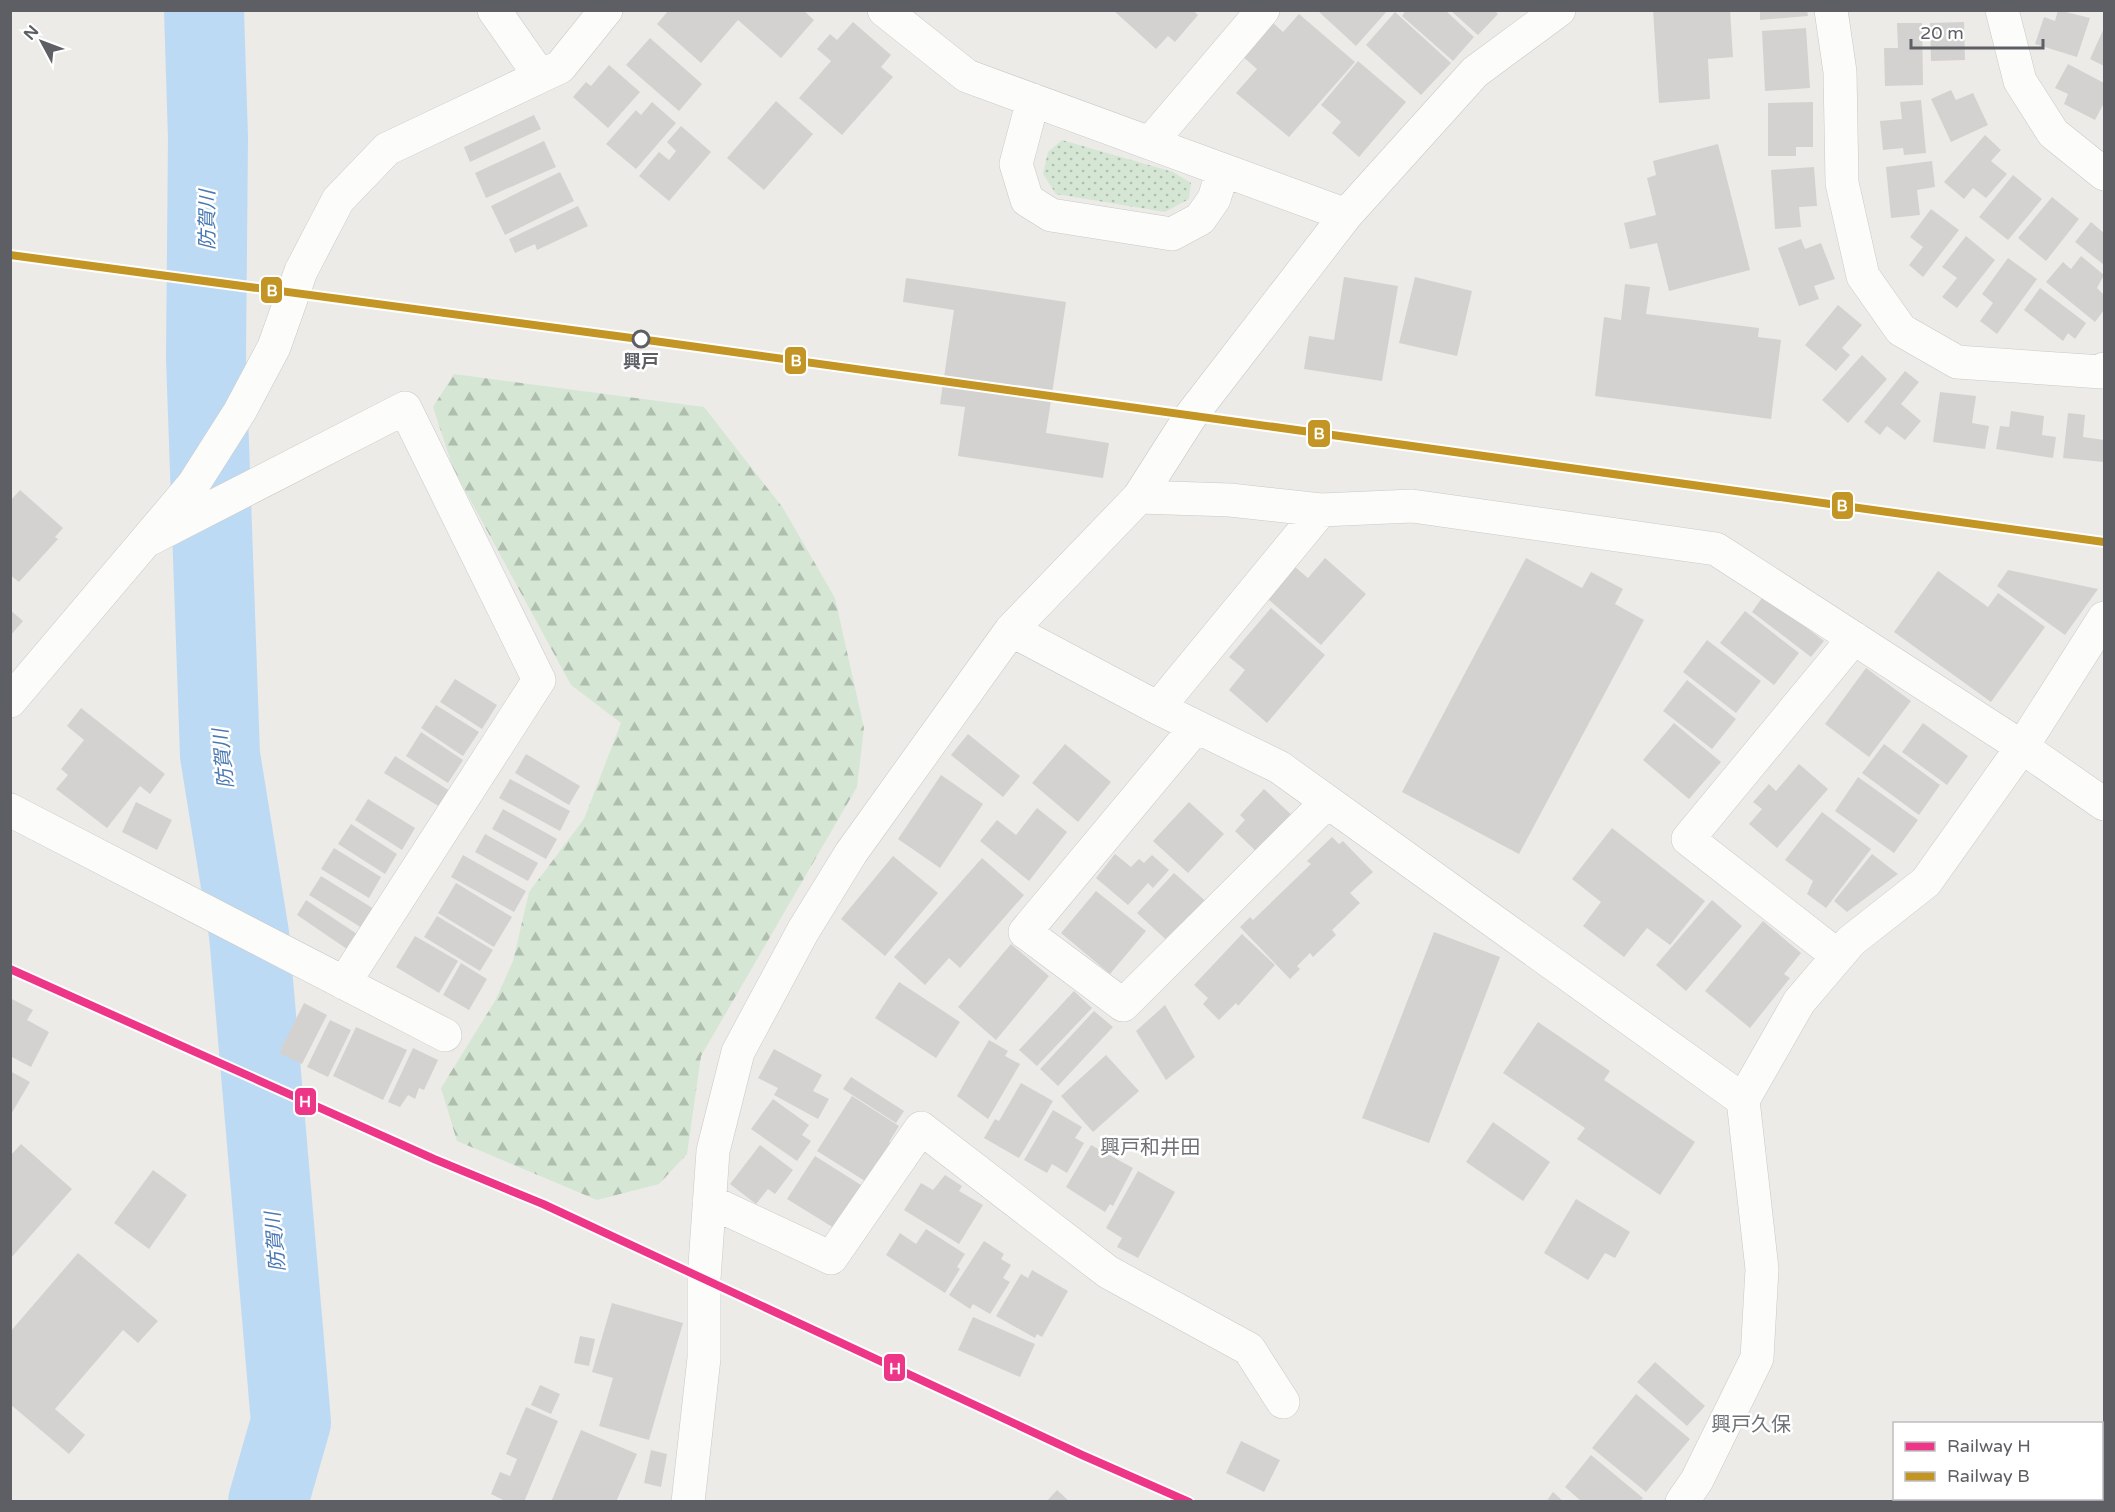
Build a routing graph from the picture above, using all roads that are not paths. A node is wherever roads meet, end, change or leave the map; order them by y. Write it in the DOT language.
graph roads {
  1 [pos="494,10"];
  2 [pos="606,10"];
  3 [pos="884,10"];
  4 [pos="1263,10"];
  5 [pos="1559,10"];
  6 [pos="1831,10"];
  7 [pos="2002,10"];
  8 [pos="1522,21"];
  9 [pos="540,76"];
  10 [pos="1033,100"];
  11 [pos="1150,143"];
  12 [pos="1223,170"];
  13 [pos="2104,174"];
  14 [pos="1346,215"];
  15 [pos="2104,369"];
  16 [pos="1139,497"];
  17 [pos="1322,510"];
  18 [pos="146,541"];
  19 [pos="2104,618"];
  20 [pos="1011,630"];
  21 [pos="1854,638"];
  22 [pos="10,701"];
  23 [pos="1158,708"];
  24 [pos="1196,727"];
  25 [pos="2022,747"];
  26 [pos="1327,802"];
  27 [pos="2104,804"];
  28 [pos="10,810"];
  29 [pos="1838,956"];
  30 [pos="344,983"];
  31 [pos="445,1035"];
  32 [pos="1743,1100"];
  33 [pos="709,1201"];
  34 [pos="1283,1402"];
  35 [pos="688,1502"];
  36 [pos="1682,1502"];
  1 -- 9 [label="street"];
  2 -- 9 [label="street"];
  3 -- 10 [label="street"];
  4 -- 11 [label="street"];
  5 -- 8 [label="street"];
  6 -- 15 [label="street"];
  7 -- 13 [label="street"];
  8 -- 14 [label="street"];
  9 -- 18 [label="street"];
  10 -- 11 [label="street"];
  10 -- 12 [label="street"];
  11 -- 12 [label="street"];
  12 -- 14 [label="street"];
  14 -- 16 [label="street"];
  16 -- 17 [label="street"];
  16 -- 20 [label="street"];
  17 -- 21 [label="street"];
  17 -- 23 [label="street"];
  18 -- 22 [label="street"];
  18 -- 30 [label="street"];
  19 -- 25 [label="street"];
  20 -- 23 [label="street"];
  20 -- 33 [label="street"];
  21 -- 25 [label="street"];
  21 -- 29 [label="street"];
  23 -- 24 [label="street"];
  24 -- 26 [label="street"];
  24 -- 26 [label="street"];
  25 -- 27 [label="street"];
  25 -- 29 [label="street"];
  26 -- 32 [label="street"];
  28 -- 30 [label="street"];
  29 -- 32 [label="street"];
  30 -- 31 [label="street"];
  32 -- 36 [label="street"];
  33 -- 34 [label="street"];
  33 -- 35 [label="street"];
}
